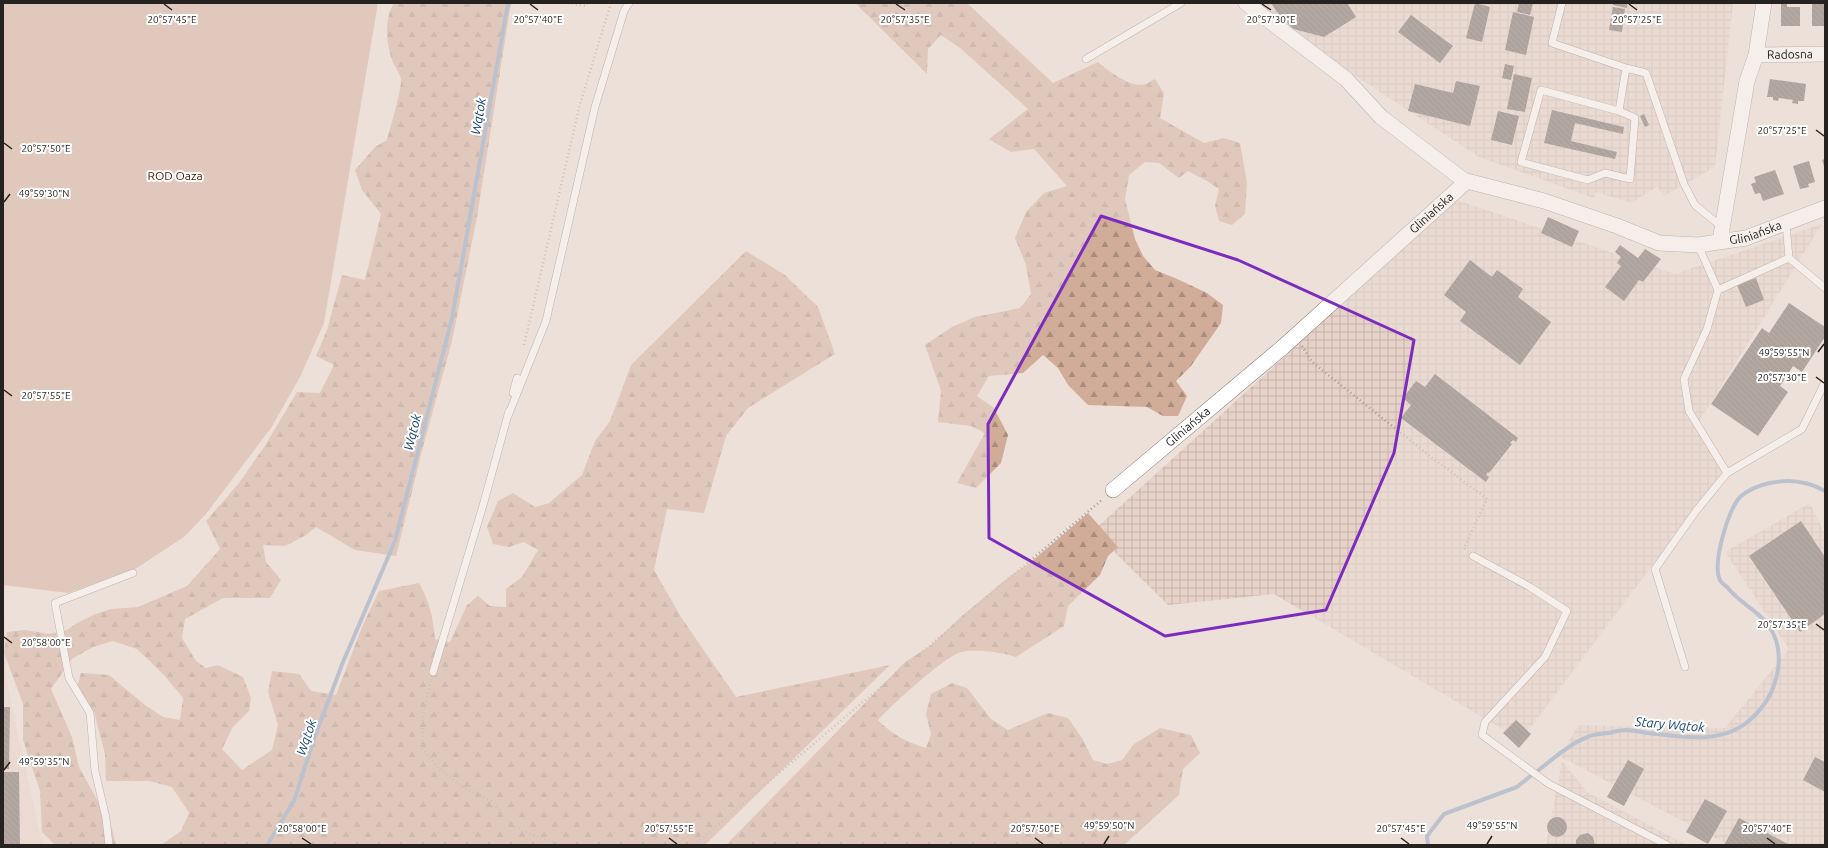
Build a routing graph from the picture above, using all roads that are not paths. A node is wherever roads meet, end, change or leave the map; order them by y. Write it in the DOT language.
graph roads {
  1 [pos="629,3"];
  2 [pos="1182,3"];
  3 [pos="1246,3"];
  4 [pos="1562,3"];
  5 [pos="1764,3"];
  6 [pos="1825,54"];
  7 [pos="1756,55"];
  8 [pos="1086,59"];
  9 [pos="1626,68"];
  10 [pos="1619,111"];
  11 [pos="1466,182"];
  12 [pos="1825,208"];
  13 [pos="1786,223"];
  14 [pos="1721,234"];
  15 [pos="1698,245"];
  16 [pos="1789,258"];
  17 [pos="1825,288"];
  18 [pos="1718,290"];
  19 [pos="1825,382"];
  20 [pos="1727,473"];
  21 [pos="1113,490"];
  22 [pos="1473,556"];
  23 [pos="133,573"];
  24 [pos="1686,667"];
  25 [pos="433,672"];
  26 [pos="109,845"];
  27 [pos="1667,845"];
  1 -- 25 [label="lane"];
  2 -- 8 [label="lane"];
  3 -- 11 [label="street"];
  4 -- 9 [label="lane"];
  5 -- 7 [label="street"];
  6 -- 7 [label="street, Radosna"];
  7 -- 14 [label="street"];
  9 -- 10 [label="lane"];
  9 -- 14 [label="lane"];
  10 -- 10 [label="lane"];
  11 -- 15 [label="street, Gliniańska"];
  11 -- 21 [label="street, Gliniańska"];
  12 -- 13 [label="street, Gliniańska"];
  13 -- 14 [label="street, Gliniańska"];
  13 -- 16 [label="lane"];
  14 -- 15 [label="street, Gliniańska"];
  15 -- 18 [label="lane"];
  16 -- 17 [label="lane"];
  16 -- 18 [label="lane"];
  18 -- 20 [label="lane"];
  19 -- 20 [label="lane"];
  20 -- 24 [label="lane"];
  22 -- 27 [label="lane"];
  23 -- 26 [label="lane"];
}
